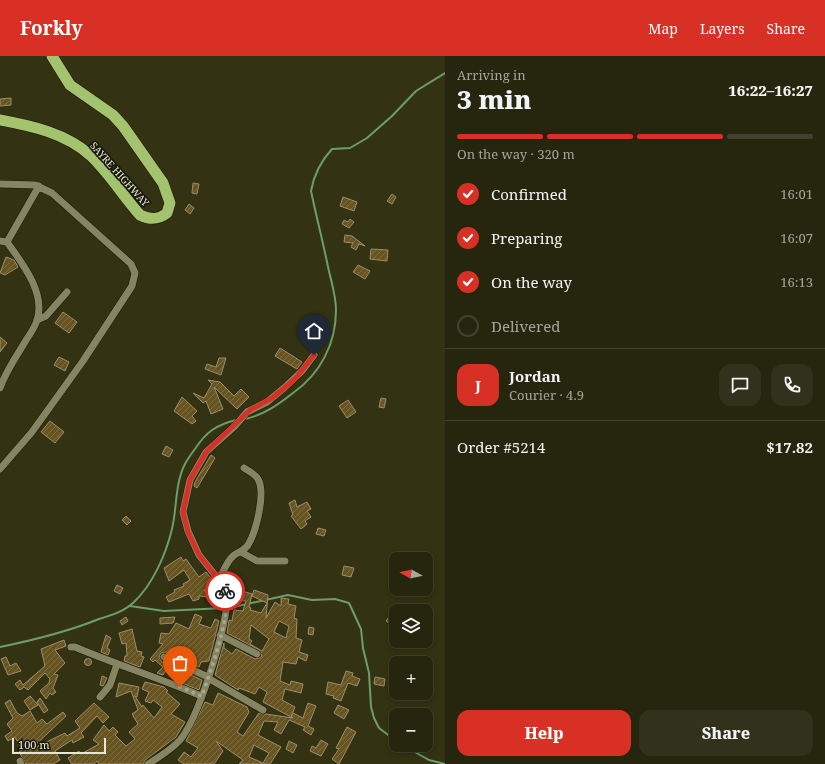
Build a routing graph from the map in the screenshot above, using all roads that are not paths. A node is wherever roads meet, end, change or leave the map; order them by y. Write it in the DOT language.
graph roads {
  1 [pos="52,56"];
  2 [pos="0,120"];
  3 [pos="0,184"];
  4 [pos="39,186"];
  5 [pos="4,242"];
  6 [pos="67,292"];
  7 [pos="38,320"];
  8 [pos="314,355"];
  9 [pos="0,388"];
  10 [pos="244,468"];
  11 [pos="0,469"];
  12 [pos="241,552"];
  13 [pos="285,561"];
  14 [pos="219,580"];
  15 [pos="220,635"];
  16 [pos="72,647"];
  17 [pos="257,654"];
  18 [pos="164,657"];
  19 [pos="117,664"];
  20 [pos="208,678"];
  21 [pos="202,696"];
  22 [pos="100,697"];
  23 [pos="263,710"];
  24 [pos="148,764"];
  1 -- 2 [label="highway, SAYRE HIGHWAY"];
  3 -- 4 [label="street"];
  4 -- 5 [label="street"];
  4 -- 11 [label="street"];
  5 -- 7 [label="street"];
  6 -- 7 [label="street"];
  7 -- 9 [label="street"];
  8 -- 14 [label="street"];
  10 -- 12 [label="street"];
  12 -- 13 [label="street"];
  12 -- 14 [label="street"];
  14 -- 15 [label="street"];
  15 -- 17 [label="street"];
  15 -- 20 [label="street"];
  16 -- 19 [label="street"];
  18 -- 20 [label="street"];
  19 -- 21 [label="street"];
  19 -- 22 [label="street"];
  20 -- 21 [label="street"];
  20 -- 23 [label="street"];
  21 -- 24 [label="street"];
}
